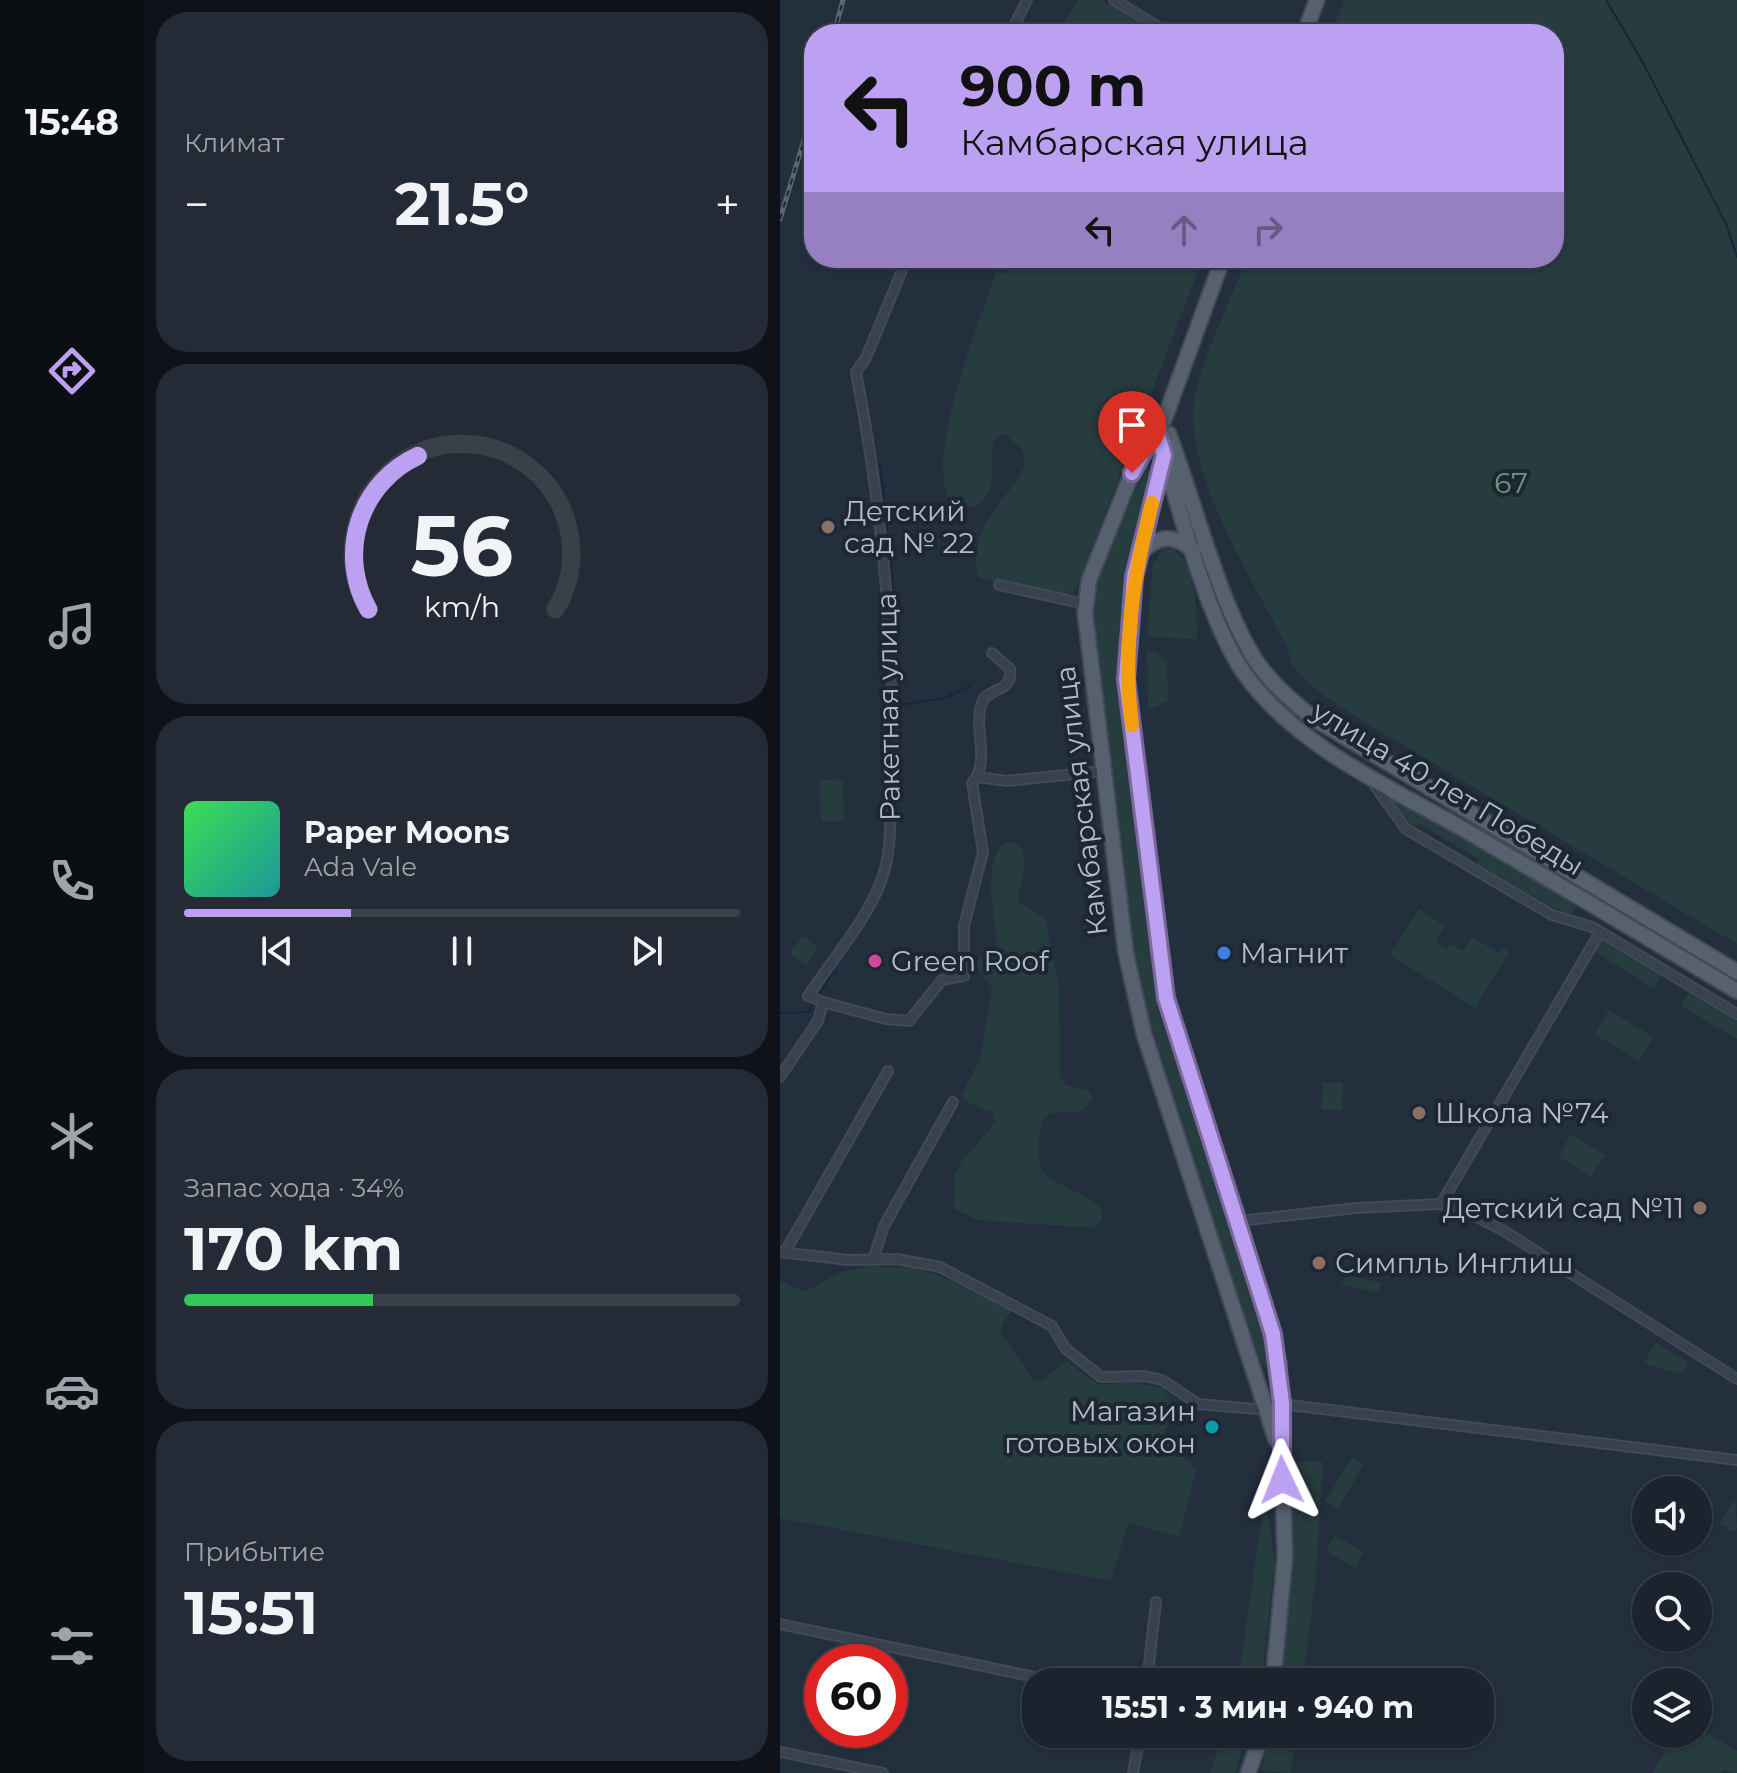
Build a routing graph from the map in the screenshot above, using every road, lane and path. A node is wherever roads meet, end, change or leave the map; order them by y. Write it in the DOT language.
graph roads {
  1 [pos="1027,0"];
  2 [pos="1114,0"];
  3 [pos="1317,0"];
  4 [pos="1015,24"];
  5 [pos="1154,24"];
  6 [pos="1308,24"];
  7 [pos="903,268"];
  8 [pos="1219,268"];
  9 [pos="1163,428"];
  10 [pos="1164,455"];
  11 [pos="1176,473"];
  12 [pos="1194,551"];
  13 [pos="1139,554"];
  14 [pos="999,585"];
  15 [pos="1085,604"];
  16 [pos="992,653"];
  17 [pos="1104,771"];
  18 [pos="1366,773"];
  19 [pos="978,777"];
  20 [pos="1600,932"];
  21 [pos="1662,946"];
  22 [pos="1651,963"];
  23 [pos="1737,972"];
  24 [pos="1737,991"];
  25 [pos="823,1002"];
  26 [pos="1737,1014"];
  27 [pos="888,1071"];
  28 [pos="780,1077"];
  29 [pos="953,1102"];
  30 [pos="1441,1204"];
  31 [pos="1239,1221"];
  32 [pos="782,1252"];
  33 [pos="873,1260"];
  34 [pos="1253,1363"];
  35 [pos="1279,1363"];
  36 [pos="1737,1379"];
  37 [pos="1272,1405"];
  38 [pos="1737,1460"];
  39 [pos="1156,1602"];
  40 [pos="780,1624"];
  41 [pos="1149,1668"];
  42 [pos="1274,1668"];
  43 [pos="1022,1674"];
  44 [pos="1137,1748"];
  45 [pos="1257,1748"];
  46 [pos="780,1752"];
  47 [pos="883,1773"];
  48 [pos="1133,1773"];
  49 [pos="1248,1773"];
  1 -- 4 [label="street"];
  2 -- 5 [label="street"];
  3 -- 6 [label="main road"];
  7 -- 25 [label="street, Ракетная улица"];
  8 -- 9 [label="main road, Камбарская улица"];
  9 -- 10 [label="main road, улица 40 лет Победы"];
  9 -- 11 [label="main road, улица 40 лет Победы"];
  9 -- 15 [label="main road, Камбарская улица"];
  10 -- 11 [label="main road, улица 40 лет Победы"];
  10 -- 13 [label="main road, Камбарская улица"];
  11 -- 12 [label="main road, улица 40 лет Победы"];
  11 -- 23 [label="main road, улица 40 лет Победы"];
  12 -- 13 [label="main road"];
  12 -- 18 [label="main road, улица 40 лет Победы"];
  13 -- 31 [label="main road, Камбарская улица"];
  14 -- 15 [label="street"];
  15 -- 17 [label="main road, Камбарская улица"];
  16 -- 19 [label="street"];
  17 -- 19 [label="street"];
  17 -- 34 [label="main road, Камбарская улица"];
  18 -- 20 [label="street"];
  18 -- 21 [label="main road, улица 40 лет Победы"];
  19 -- 25 [label="street"];
  20 -- 22 [label="street"];
  20 -- 30 [label="street"];
  21 -- 22 [label="street"];
  21 -- 24 [label="main road, улица 40 лет Победы"];
  22 -- 26 [label="street"];
  25 -- 28 [label="street, Ракетная улица"];
  27 -- 32 [label="street"];
  29 -- 33 [label="street"];
  30 -- 31 [label="street"];
  30 -- 36 [label="street"];
  31 -- 35 [label="main road, Камбарская улица"];
  32 -- 33 [label="street"];
  33 -- 37 [label="street"];
  34 -- 35 [label="main road"];
  34 -- 37 [label="main road, Камбарская улица"];
  35 -- 37 [label="main road, Камбарская улица"];
  37 -- 38 [label="street"];
  37 -- 42 [label="main road, Камбарская улица"];
  39 -- 41 [label="street"];
  40 -- 43 [label="street"];
  44 -- 48 [label="street"];
  45 -- 49 [label="main road"];
  46 -- 47 [label="street"];
}
